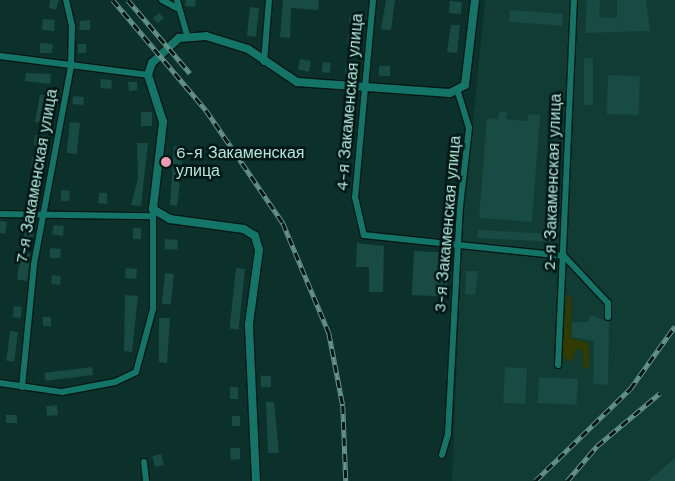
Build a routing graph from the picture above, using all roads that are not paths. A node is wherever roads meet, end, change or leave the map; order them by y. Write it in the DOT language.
graph roads {
  1 [pos="66,0"];
  2 [pos="162,0"];
  3 [pos="177,0"];
  4 [pos="269,0"];
  5 [pos="373,0"];
  6 [pos="475,0"];
  7 [pos="574,0"];
  8 [pos="177,8"];
  9 [pos="188,38"];
  10 [pos="0,56"];
  11 [pos="264,62"];
  12 [pos="71,66"];
  13 [pos="148,75"];
  14 [pos="364,88"];
  15 [pos="458,91"];
  16 [pos="152,212"];
  17 [pos="0,214"];
  18 [pos="42,214"];
  19 [pos="458,242"];
  20 [pos="564,256"];
  21 [pos="608,317"];
  22 [pos="558,365"];
  23 [pos="0,383"];
  24 [pos="22,388"];
  25 [pos="442,455"];
  26 [pos="144,462"];
  27 [pos="146,481"];
  28 [pos="256,481"];
  1 -- 12 [label="street, 7-я Закаменская улица"];
  2 -- 8 [label="street"];
  3 -- 8 [label="street"];
  4 -- 11 [label="street"];
  5 -- 14 [label="street, 4-я Закаменская улица"];
  6 -- 15 [label="street"];
  7 -- 20 [label="street, 2-я Закаменская улица"];
  8 -- 9 [label="street"];
  9 -- 11 [label="street"];
  9 -- 13 [label="street"];
  10 -- 12 [label="street"];
  11 -- 14 [label="street"];
  12 -- 13 [label="street"];
  12 -- 18 [label="street, 7-я Закаменская улица"];
  13 -- 16 [label="street"];
  14 -- 15 [label="street"];
  14 -- 19 [label="street, 4-я Закаменская улица"];
  15 -- 19 [label="street, 3-я Закаменская улица"];
  16 -- 18 [label="street"];
  16 -- 24 [label="street"];
  16 -- 28 [label="street"];
  17 -- 18 [label="street"];
  18 -- 24 [label="street, 7-я Закаменская улица"];
  19 -- 20 [label="street"];
  19 -- 25 [label="street, 3-я Закаменская улица"];
  20 -- 21 [label="street"];
  20 -- 22 [label="street, 2-я Закаменская улица"];
  23 -- 24 [label="street"];
  26 -- 27 [label="street"];
}
